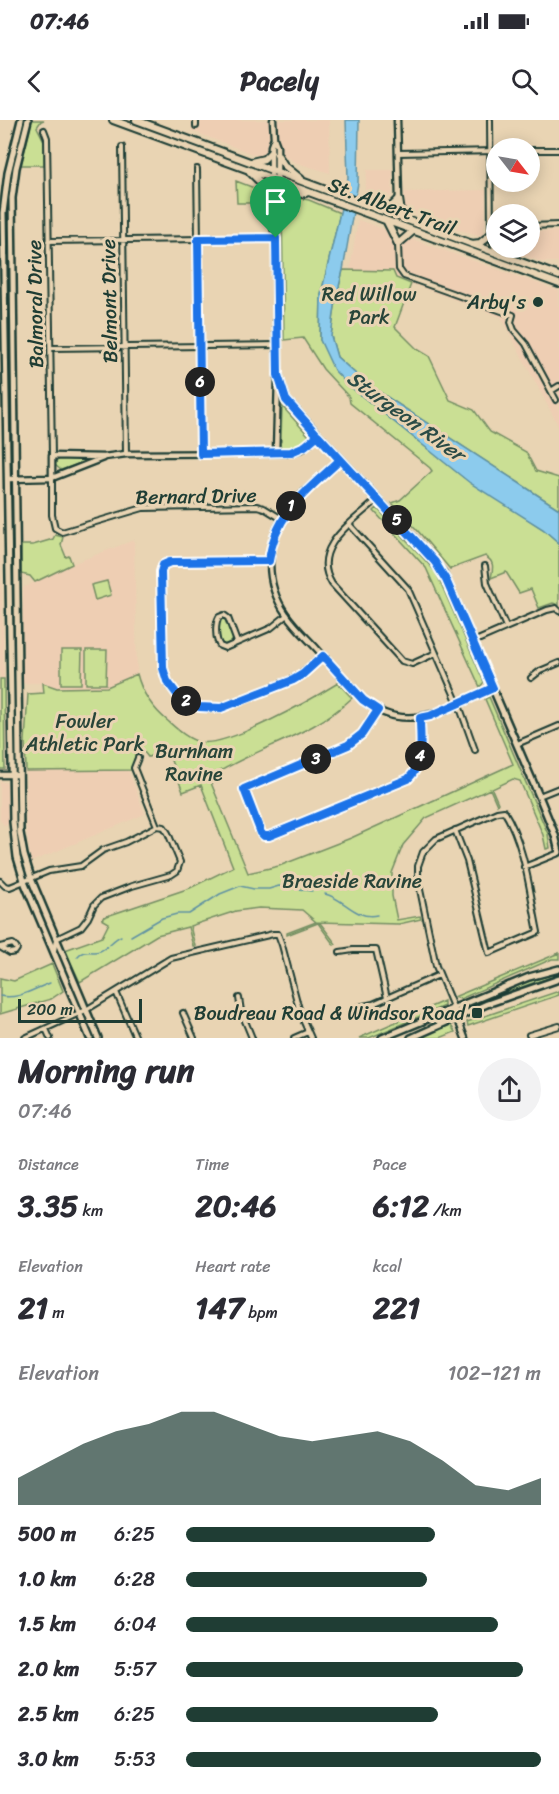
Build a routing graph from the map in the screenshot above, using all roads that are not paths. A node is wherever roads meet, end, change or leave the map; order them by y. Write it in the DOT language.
graph roads {
  1 [pos="21,120"];
  2 [pos="28,120"];
  3 [pos="113,120"];
  4 [pos="136,120"];
  5 [pos="196,120"];
  6 [pos="273,120"];
  7 [pos="397,120"];
  8 [pos="490,120"];
  9 [pos="196,126"];
  10 [pos="45,130"];
  11 [pos="491,138"];
  12 [pos="122,147"];
  13 [pos="540,150"];
  14 [pos="559,150"];
  15 [pos="486,151"];
  16 [pos="274,153"];
  17 [pos="398,153"];
  18 [pos="251,163"];
  19 [pos="197,169"];
  20 [pos="247,170"];
  21 [pos="274,172"];
  22 [pos="274,179"];
  23 [pos="306,183"];
  24 [pos="309,192"];
  25 [pos="333,197"];
  26 [pos="399,199"];
  27 [pos="274,207"];
  28 [pos="361,208"];
  29 [pos="378,210"];
  30 [pos="402,219"];
  31 [pos="386,221"];
  32 [pos="559,225"];
  33 [pos="540,226"];
  34 [pos="413,231"];
  35 [pos="486,237"];
  36 [pos="276,238"];
  37 [pos="198,239"];
  38 [pos="123,240"];
  39 [pos="48,241"];
  40 [pos="398,244"];
  41 [pos="471,244"];
  42 [pos="486,250"];
  43 [pos="508,258"];
  44 [pos="559,275"];
  45 [pos="559,284"];
  46 [pos="277,345"];
  47 [pos="199,346"];
  48 [pos="124,347"];
  49 [pos="51,348"];
  50 [pos="14,353"];
  51 [pos="3,357"];
  52 [pos="14,361"];
  53 [pos="3,365"];
  54 [pos="278,375"];
  55 [pos="559,386"];
  56 [pos="551,391"];
  57 [pos="0,393"];
  58 [pos="556,400"];
  59 [pos="7,404"];
  60 [pos="318,435"];
  61 [pos="276,453"];
  62 [pos="126,454"];
  63 [pos="201,454"];
  64 [pos="52,456"];
  65 [pos="104,457"];
  66 [pos="340,460"];
  67 [pos="15,478"];
  68 [pos="52,478"];
  69 [pos="8,479"];
  70 [pos="378,499"];
  71 [pos="282,519"];
  72 [pos="350,525"];
  73 [pos="269,561"];
  74 [pos="485,566"];
  75 [pos="559,611"];
  76 [pos="286,615"];
  77 [pos="507,627"];
  78 [pos="237,642"];
  79 [pos="473,642"];
  80 [pos="436,653"];
  81 [pos="323,656"];
  82 [pos="559,663"];
  83 [pos="531,678"];
  84 [pos="493,688"];
  85 [pos="458,704"];
  86 [pos="378,710"];
  87 [pos="420,718"];
  88 [pos="559,726"];
  89 [pos="517,744"];
  90 [pos="475,750"];
  91 [pos="138,758"];
  92 [pos="0,775"];
  93 [pos="19,775"];
  94 [pos="12,776"];
  95 [pos="559,788"];
  96 [pos="539,796"];
  97 [pos="157,826"];
  98 [pos="455,830"];
  99 [pos="559,852"];
  100 [pos="524,867"];
  101 [pos="30,878"];
  102 [pos="0,881"];
  103 [pos="24,881"];
  104 [pos="56,939"];
  105 [pos="340,952"];
  106 [pos="54,953"];
  107 [pos="559,969"];
  108 [pos="439,975"];
  109 [pos="559,979"];
  110 [pos="116,992"];
  111 [pos="239,998"];
  112 [pos="387,998"];
  113 [pos="359,1007"];
  114 [pos="453,1007"];
  115 [pos="86,1010"];
  116 [pos="183,1012"];
  117 [pos="80,1013"];
  118 [pos="457,1018"];
  119 [pos="559,1026"];
  120 [pos="46,1029"];
  121 [pos="308,1032"];
  122 [pos="529,1035"];
  123 [pos="25,1038"];
  124 [pos="50,1038"];
  125 [pos="90,1038"];
  126 [pos="98,1038"];
  127 [pos="136,1038"];
  128 [pos="194,1038"];
  129 [pos="252,1038"];
  130 [pos="294,1038"];
  131 [pos="311,1038"];
  132 [pos="382,1038"];
  133 [pos="411,1038"];
  134 [pos="465,1038"];
  1 -- 51 [label="main road"];
  2 -- 50 [label="main road"];
  3 -- 20 [label="main road, St. Albert Trail"];
  4 -- 18 [label="main road, St. Albert Trail"];
  5 -- 9 [label="street"];
  6 -- 16 [label="street"];
  7 -- 17 [label="street"];
  8 -- 11 [label="street"];
  10 -- 39 [label="street, Balmoral Drive"];
  12 -- 38 [label="street, Belmont Drive"];
  13 -- 14 [label="street"];
  15 -- 17 [label="street"];
  16 -- 18 [label="main road"];
  16 -- 21 [label="street"];
  16 -- 23 [label="main road"];
  17 -- 26 [label="street"];
  18 -- 21 [label="main road, St. Albert Trail"];
  19 -- 37 [label="street"];
  20 -- 22 [label="main road, St. Albert Trail"];
  20 -- 27 [label="main road"];
  21 -- 22 [label="main road"];
  21 -- 23 [label="main road, St. Albert Trail"];
  22 -- 24 [label="main road, St. Albert Trail"];
  22 -- 27 [label="main road"];
  23 -- 25 [label="main road, St. Albert Trail"];
  24 -- 25 [label="main road, St. Albert Trail"];
  24 -- 27 [label="main road"];
  25 -- 28 [label="main road, St. Albert Trail"];
  26 -- 29 [label="main road"];
  26 -- 30 [label="main road"];
  27 -- 36 [label="main road"];
  28 -- 29 [label="main road, St. Albert Trail"];
  28 -- 31 [label="main road, St. Albert Trail"];
  29 -- 30 [label="main road, St. Albert Trail"];
  30 -- 41 [label="main road, St. Albert Trail"];
  31 -- 34 [label="main road, St. Albert Trail"];
  31 -- 40 [label="main road"];
  32 -- 33 [label="street"];
  34 -- 40 [label="main road"];
  34 -- 45 [label="main road, St. Albert Trail"];
  35 -- 41 [label="main road"];
  36 -- 37 [label="street"];
  36 -- 46 [label="main road"];
  37 -- 38 [label="street"];
  37 -- 47 [label="street"];
  38 -- 39 [label="street"];
  38 -- 48 [label="street, Belmont Drive"];
  39 -- 49 [label="street, Balmoral Drive"];
  40 -- 56 [label="street"];
  41 -- 42 [label="main road, St. Albert Trail"];
  43 -- 44 [label="main road, St. Albert Trail"];
  46 -- 47 [label="street"];
  46 -- 54 [label="main road"];
  47 -- 48 [label="street"];
  47 -- 63 [label="street"];
  48 -- 49 [label="street"];
  48 -- 62 [label="street, Belmont Drive"];
  49 -- 64 [label="street, Balmoral Drive"];
  50 -- 51 [label="main road"];
  50 -- 52 [label="main road"];
  51 -- 53 [label="main road"];
  52 -- 53 [label="main road"];
  52 -- 67 [label="main road"];
  53 -- 59 [label="main road"];
  54 -- 60 [label="main road"];
  54 -- 61 [label="street"];
  55 -- 56 [label="street"];
  56 -- 58 [label="street"];
  57 -- 59 [label="main road"];
  59 -- 69 [label="main road"];
  60 -- 61 [label="street"];
  60 -- 66 [label="main road"];
  61 -- 63 [label="street"];
  62 -- 63 [label="street"];
  62 -- 65 [label="street"];
  64 -- 65 [label="street"];
  64 -- 68 [label="street, Balmoral Drive"];
  65 -- 68 [label="street"];
  66 -- 70 [label="main road"];
  66 -- 71 [label="street"];
  67 -- 68 [label="street"];
  67 -- 69 [label="street"];
  67 -- 93 [label="main road"];
  68 -- 71 [label="street, Bernard Drive"];
  69 -- 94 [label="main road"];
  70 -- 72 [label="street"];
  70 -- 79 [label="main road"];
  71 -- 73 [label="street"];
  72 -- 80 [label="street"];
  72 -- 80 [label="street"];
  73 -- 76 [label="street"];
  73 -- 81 [label="street"];
  74 -- 77 [label="street"];
  75 -- 77 [label="street"];
  76 -- 78 [label="street"];
  76 -- 81 [label="street"];
  77 -- 79 [label="street"];
  78 -- 78 [label="street"];
  79 -- 84 [label="main road"];
  80 -- 85 [label="street"];
  81 -- 86 [label="street"];
  82 -- 83 [label="street"];
  84 -- 85 [label="street"];
  84 -- 89 [label="main road"];
  85 -- 87 [label="street"];
  85 -- 90 [label="street"];
  86 -- 87 [label="street"];
  86 -- 87 [label="street"];
  88 -- 89 [label="street"];
  89 -- 96 [label="main road"];
  91 -- 97 [label="street"];
  92 -- 94 [label="street"];
  93 -- 94 [label="street"];
  93 -- 101 [label="main road"];
  94 -- 103 [label="main road"];
  95 -- 96 [label="street"];
  96 -- 99 [label="main road"];
  97 -- 101 [label="street"];
  97 -- 104 [label="street"];
  98 -- 100 [label="street"];
  98 -- 100 [label="street"];
  98 -- 108 [label="street"];
  99 -- 100 [label="street"];
  101 -- 103 [label="street"];
  101 -- 104 [label="main road"];
  102 -- 103 [label="street"];
  103 -- 106 [label="main road"];
  104 -- 106 [label="street"];
  104 -- 115 [label="main road"];
  105 -- 112 [label="street"];
  106 -- 117 [label="main road"];
  107 -- 114 [label="main road"];
  108 -- 112 [label="street"];
  108 -- 114 [label="street"];
  109 -- 118 [label="main road"];
  110 -- 115 [label="street"];
  110 -- 121 [label="street"];
  110 -- 127 [label="street"];
  111 -- 129 [label="street"];
  112 -- 113 [label="street"];
  114 -- 118 [label="street"];
  114 -- 132 [label="main road"];
  115 -- 117 [label="street"];
  115 -- 126 [label="main road"];
  116 -- 128 [label="street"];
  117 -- 120 [label="street"];
  117 -- 125 [label="main road"];
  118 -- 133 [label="main road"];
  118 -- 134 [label="street"];
  119 -- 122 [label="street"];
  120 -- 123 [label="street"];
  120 -- 124 [label="street"];
  121 -- 130 [label="street"];
  121 -- 131 [label="street"];
}
